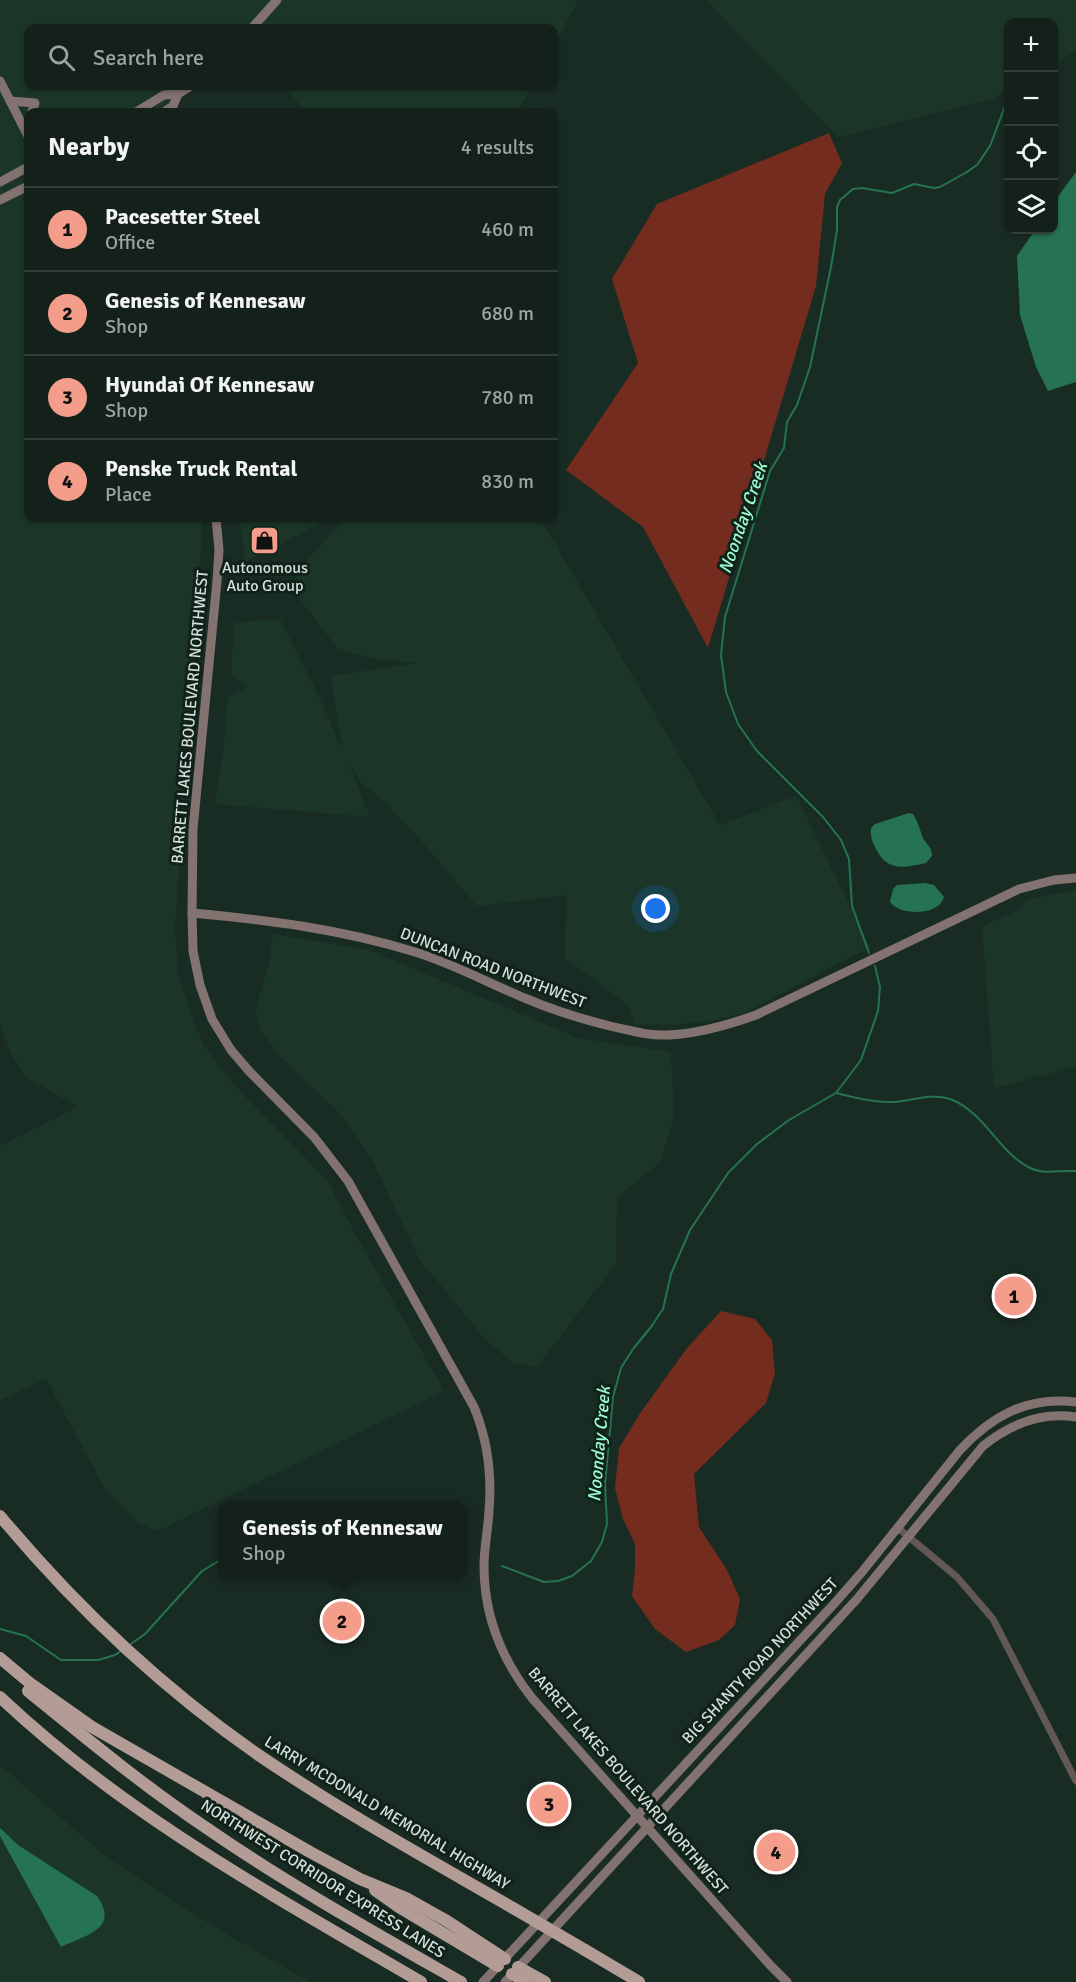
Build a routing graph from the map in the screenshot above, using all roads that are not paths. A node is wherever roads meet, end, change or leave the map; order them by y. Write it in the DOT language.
graph roads {
  1 [pos="277,0"];
  2 [pos="256,24"];
  3 [pos="0,81"];
  4 [pos="184,90"];
  5 [pos="178,94"];
  6 [pos="10,100"];
  7 [pos="33,108"];
  8 [pos="143,108"];
  9 [pos="170,108"];
  10 [pos="24,128"];
  11 [pos="24,169"];
  12 [pos="0,182"];
  13 [pos="24,188"];
  14 [pos="0,200"];
  15 [pos="216,522"];
  16 [pos="1076,878"];
  17 [pos="192,914"];
  18 [pos="1076,1402"];
  19 [pos="1076,1417"];
  20 [pos="0,1516"];
  21 [pos="898,1528"];
  22 [pos="909,1537"];
  23 [pos="3,1665"];
  24 [pos="0,1697"];
  25 [pos="1076,1781"];
  26 [pos="638,1816"];
  27 [pos="648,1827"];
  28 [pos="502,1962"];
  29 [pos="512,1974"];
  30 [pos="421,1982"];
  31 [pos="460,1982"];
  32 [pos="483,1982"];
  33 [pos="526,1982"];
  34 [pos="545,1982"];
  35 [pos="639,1982"];
  36 [pos="787,1982"];
  1 -- 2 [label="street"];
  3 -- 6 [label="street"];
  4 -- 5 [label="street"];
  5 -- 8 [label="street"];
  5 -- 9 [label="street"];
  6 -- 7 [label="street"];
  6 -- 10 [label="street"];
  11 -- 12 [label="street"];
  13 -- 14 [label="street"];
  15 -- 17 [label="street, BARRETT LAKES BOULEVARD NORTHWEST"];
  16 -- 17 [label="street, DUNCAN ROAD NORTHWEST"];
  17 -- 26 [label="street, BARRETT LAKES BOULEVARD NORTHWEST"];
  18 -- 21 [label="street, BIG SHANTY ROAD NORTHWEST"];
  19 -- 22 [label="street, BIG SHANTY ROAD NORTHWEST"];
  20 -- 35 [label="highway, LARRY MCDONALD MEMORIAL HIGHWAY, bridge"];
  21 -- 22 [label="street"];
  21 -- 26 [label="street, BIG SHANTY ROAD NORTHWEST"];
  22 -- 25 [label="street"];
  22 -- 27 [label="street, BIG SHANTY ROAD NORTHWEST"];
  23 -- 28 [label="highway"];
  23 -- 31 [label="highway, NORTHWEST CORRIDOR EXPRESS LANES"];
  24 -- 30 [label="highway"];
  26 -- 27 [label="street, BARRETT LAKES BOULEVARD NORTHWEST"];
  26 -- 28 [label="street, BIG SHANTY ROAD NORTHWEST"];
  27 -- 29 [label="street, BIG SHANTY ROAD NORTHWEST"];
  27 -- 36 [label="street, BARRETT LAKES BOULEVARD NORTHWEST"];
  28 -- 29 [label="street"];
  28 -- 32 [label="street, BIG SHANTY ROAD NORTHWEST"];
  29 -- 33 [label="highway"];
  29 -- 34 [label="highway"];
}
